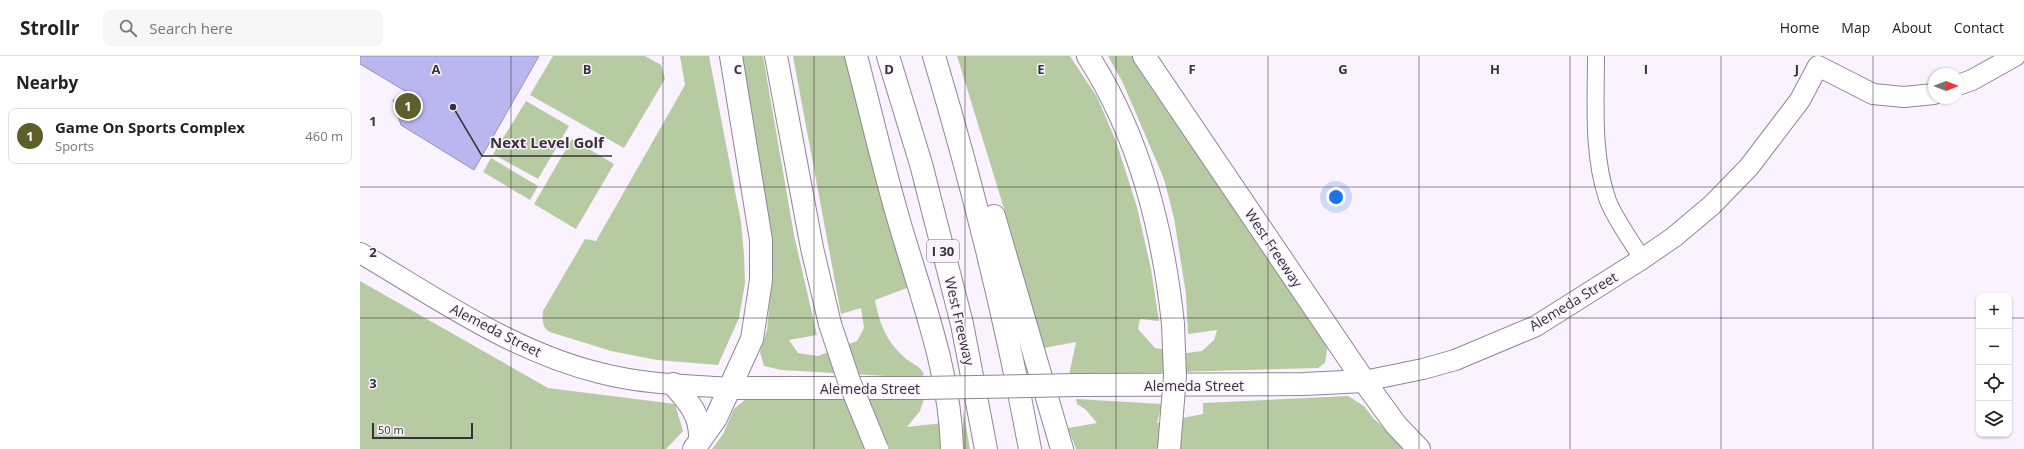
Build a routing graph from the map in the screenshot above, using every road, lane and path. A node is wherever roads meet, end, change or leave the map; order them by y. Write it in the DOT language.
graph roads {
  1 [pos="731,56"];
  2 [pos="776,56"];
  3 [pos="856,56"];
  4 [pos="888,56"];
  5 [pos="934,56"];
  6 [pos="1088,56"];
  7 [pos="1144,56"];
  8 [pos="1596,56"];
  9 [pos="2015,56"];
  10 [pos="1820,61"];
  11 [pos="1964,83"];
  12 [pos="1928,95"];
  13 [pos="962,146"];
  14 [pos="360,253"];
  15 [pos="1642,259"];
  16 [pos="1364,381"];
  17 [pos="673,384"];
  18 [pos="729,388"];
  19 [pos="697,444"];
  20 [pos="877,449"];
  21 [pos="952,449"];
  22 [pos="986,449"];
  23 [pos="1030,449"];
  24 [pos="1062,449"];
  25 [pos="1169,449"];
  26 [pos="1419,449"];
  1 -- 18 [label="main road"];
  2 -- 20 [label="main road, bridge"];
  3 -- 21 [label="main road"];
  4 -- 22 [label="main road, West Freeway / I 30"];
  5 -- 13 [label="main road"];
  6 -- 25 [label="main road, bridge"];
  7 -- 16 [label="main road, West Freeway"];
  8 -- 15 [label="street"];
  9 -- 11 [label="street"];
  10 -- 12 [label="street, Alemeda Street"];
  10 -- 15 [label="street, Alemeda Street"];
  13 -- 23 [label="main road"];
  13 -- 24 [label="main road"];
  14 -- 17 [label="street, Alemeda Street"];
  15 -- 16 [label="street, Alemeda Street"];
  16 -- 18 [label="main road, Alemeda Street, bridge"];
  16 -- 26 [label="main road, West Freeway"];
  17 -- 18 [label="street, Alemeda Street"];
  17 -- 19 [label="main road"];
  18 -- 19 [label="main road"];
}
